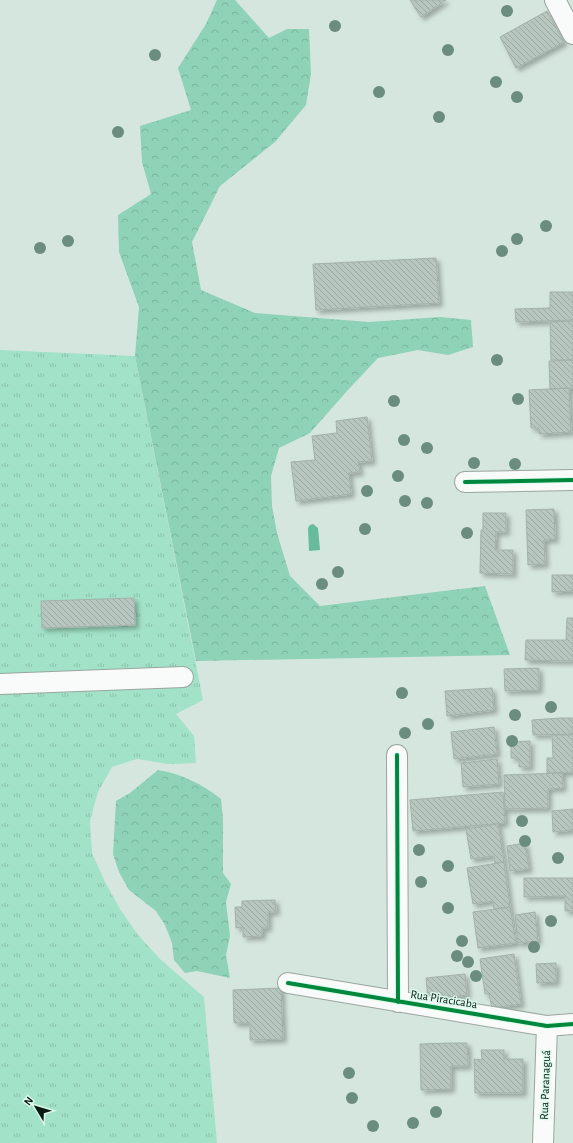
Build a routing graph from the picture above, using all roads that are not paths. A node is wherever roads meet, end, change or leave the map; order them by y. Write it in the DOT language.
graph roads {
  1 [pos="555,0"];
  2 [pos="573,34"];
  3 [pos="573,480"];
  4 [pos="465,482"];
  5 [pos="183,677"];
  6 [pos="0,684"];
  7 [pos="397,755"];
  8 [pos="288,983"];
  9 [pos="398,1002"];
  10 [pos="573,1024"];
  11 [pos="547,1026"];
  12 [pos="543,1143"];
  1 -- 2 [label="street"];
  3 -- 4 [label="street"];
  5 -- 6 [label="street"];
  7 -- 9 [label="street"];
  8 -- 9 [label="street, Rua Piracicaba"];
  9 -- 11 [label="street, Rua Piracicaba"];
  10 -- 11 [label="street, Rua Piracicaba"];
  11 -- 12 [label="street, Rua Paranaguá"];
}
